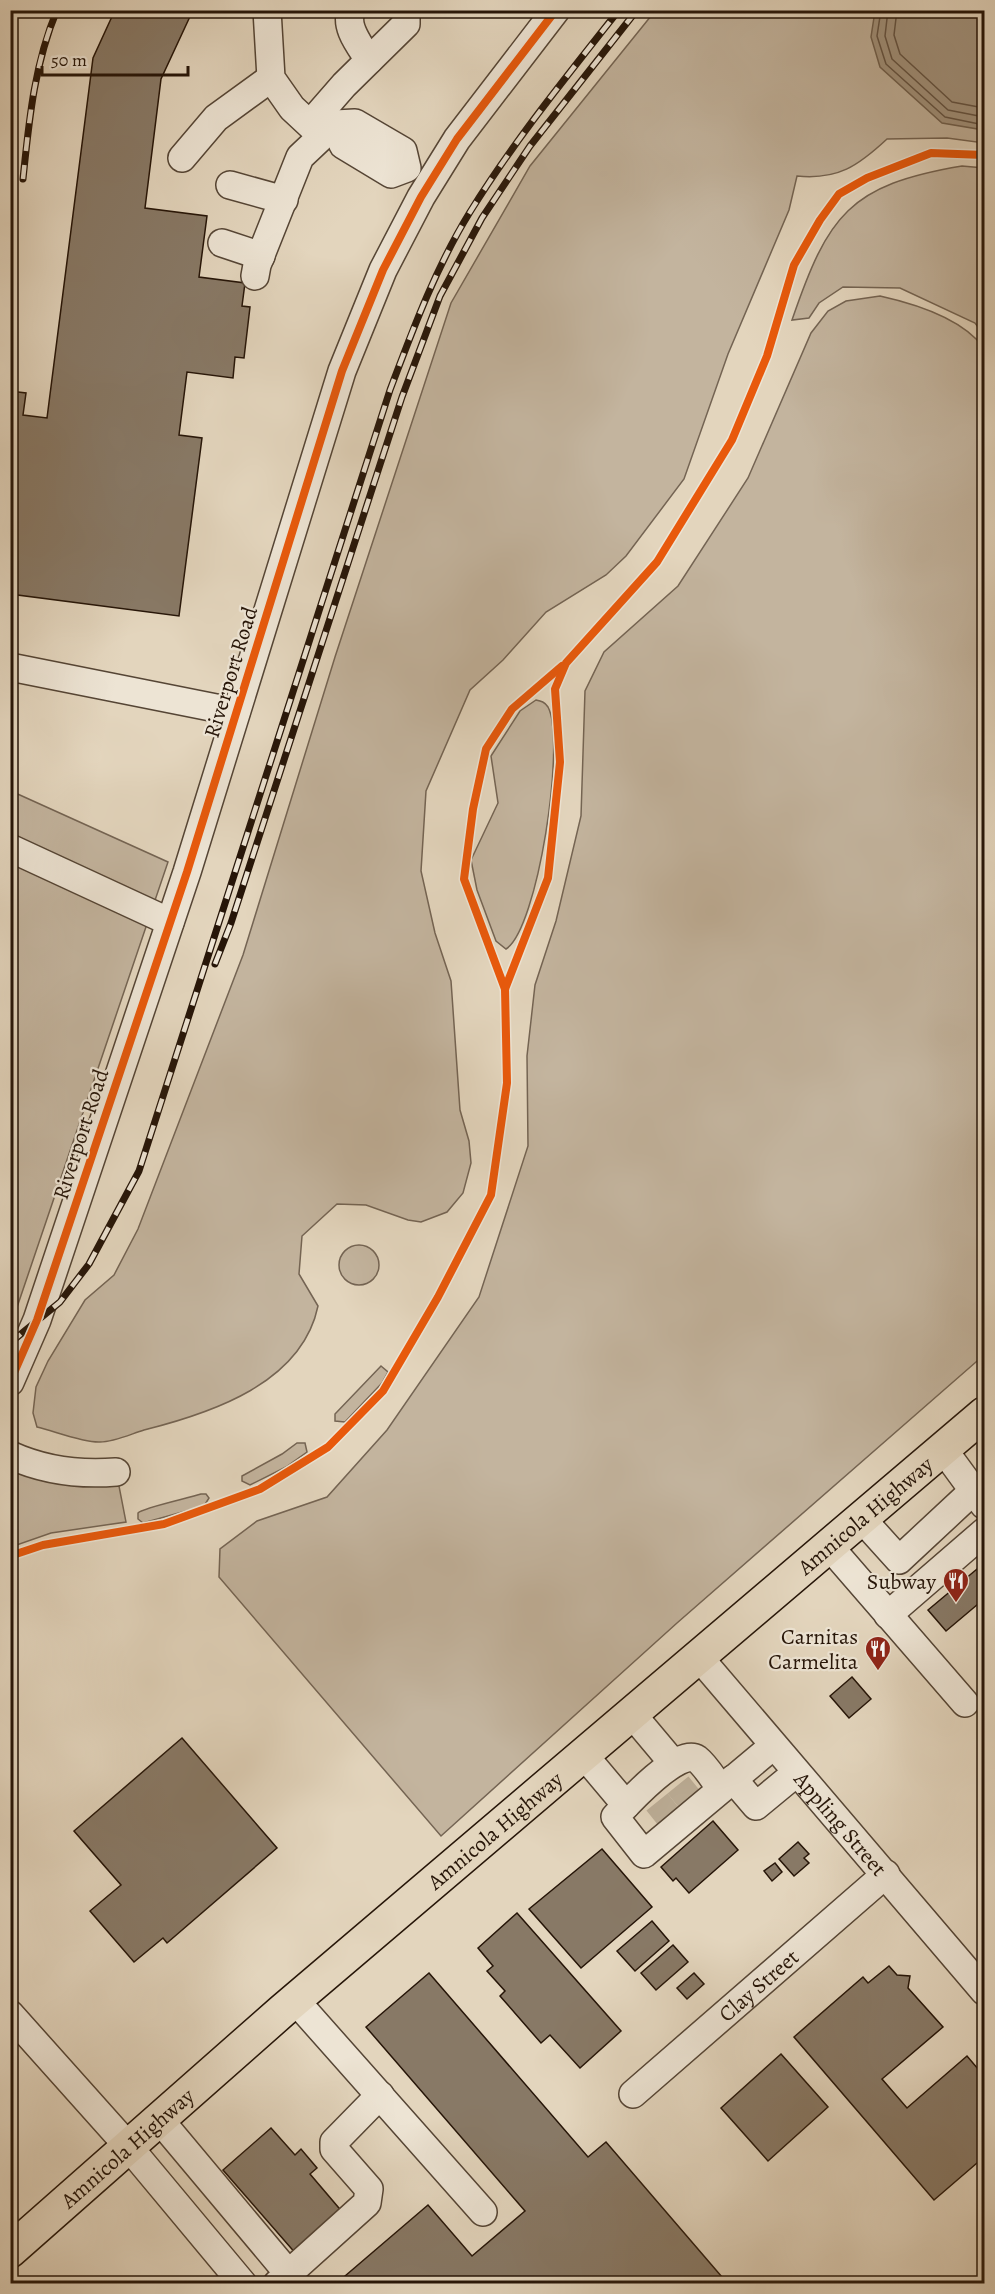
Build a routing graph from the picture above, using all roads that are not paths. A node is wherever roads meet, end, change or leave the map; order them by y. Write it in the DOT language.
graph roads {
  1 [pos="267,10"];
  2 [pos="352,10"];
  3 [pos="406,10"];
  4 [pos="556,10"];
  5 [pos="369,60"];
  6 [pos="271,78"];
  7 [pos="322,128"];
  8 [pos="182,158"];
  9 [pos="230,185"];
  10 [pos="426,189"];
  11 [pos="284,200"];
  12 [pos="222,243"];
  13 [pos="10,667"];
  14 [pos="236,712"];
  15 [pos="10,848"];
  16 [pos="170,922"];
  17 [pos="10,1382"];
  18 [pos="984,1414"];
  19 [pos="943,1449"];
  20 [pos="10,1455"];
  21 [pos="116,1472"];
  22 [pos="979,1498"];
  23 [pos="862,1520"];
  24 [pos="984,1532"];
  25 [pos="829,1546"];
  26 [pos="899,1560"];
  27 [pos="865,1588"];
  28 [pos="888,1615"];
  29 [pos="698,1656"];
  30 [pos="965,1703"];
  31 [pos="632,1713"];
  32 [pos="773,1746"];
  33 [pos="583,1754"];
  34 [pos="796,1773"];
  35 [pos="727,1784"];
  36 [pos="681,1785"];
  37 [pos="655,1808"];
  38 [pos="886,1874"];
  39 [pos="984,1991"];
  40 [pos="295,2000"];
  41 [pos="10,2014"];
  42 [pos="633,2094"];
  43 [pos="380,2095"];
  44 [pos="159,2119"];
  45 [pos="128,2146"];
  46 [pos="483,2211"];
  47 [pos="10,2251"];
  48 [pos="283,2278"];
  49 [pos="243,2283"];
  1 -- 6 [label="street"];
  2 -- 5 [label="street"];
  3 -- 5 [label="street"];
  4 -- 10 [label="street, Riverport Road"];
  5 -- 7 [label="street"];
  6 -- 7 [label="street"];
  6 -- 8 [label="street"];
  7 -- 10 [label="street"];
  7 -- 11 [label="street"];
  9 -- 11 [label="street"];
  10 -- 14 [label="street, Riverport Road"];
  11 -- 12 [label="street"];
  13 -- 14 [label="street"];
  14 -- 16 [label="street, Riverport Road"];
  15 -- 16 [label="street"];
  16 -- 17 [label="street, Riverport Road"];
  18 -- 19 [label="main road, Amnicola Highway"];
  19 -- 22 [label="street"];
  19 -- 23 [label="main road, Amnicola Highway"];
  20 -- 21 [label="street"];
  22 -- 26 [label="street"];
  23 -- 25 [label="main road, Amnicola Highway"];
  23 -- 26 [label="street"];
  24 -- 28 [label="street"];
  25 -- 27 [label="street"];
  25 -- 29 [label="main road, Amnicola Highway"];
  26 -- 27 [label="street"];
  27 -- 28 [label="street"];
  28 -- 30 [label="street"];
  29 -- 31 [label="main road, Amnicola Highway"];
  29 -- 32 [label="street, Appling Street"];
  31 -- 33 [label="main road, Amnicola Highway"];
  31 -- 36 [label="street"];
  32 -- 34 [label="street, Appling Street"];
  32 -- 35 [label="street"];
  33 -- 37 [label="street"];
  33 -- 40 [label="main road, Amnicola Highway"];
  34 -- 35 [label="street"];
  34 -- 38 [label="street, Appling Street"];
  35 -- 36 [label="street"];
  35 -- 36 [label="street"];
  36 -- 37 [label="street"];
  36 -- 37 [label="street"];
  38 -- 39 [label="street, Appling Street"];
  38 -- 42 [label="street, Clay Street"];
  40 -- 43 [label="street"];
  40 -- 44 [label="main road, Amnicola Highway"];
  41 -- 45 [label="street"];
  43 -- 46 [label="street"];
  43 -- 48 [label="street"];
  44 -- 45 [label="main road, Amnicola Highway"];
  44 -- 48 [label="street"];
  45 -- 47 [label="main road, Amnicola Highway"];
  45 -- 49 [label="street"];
}
